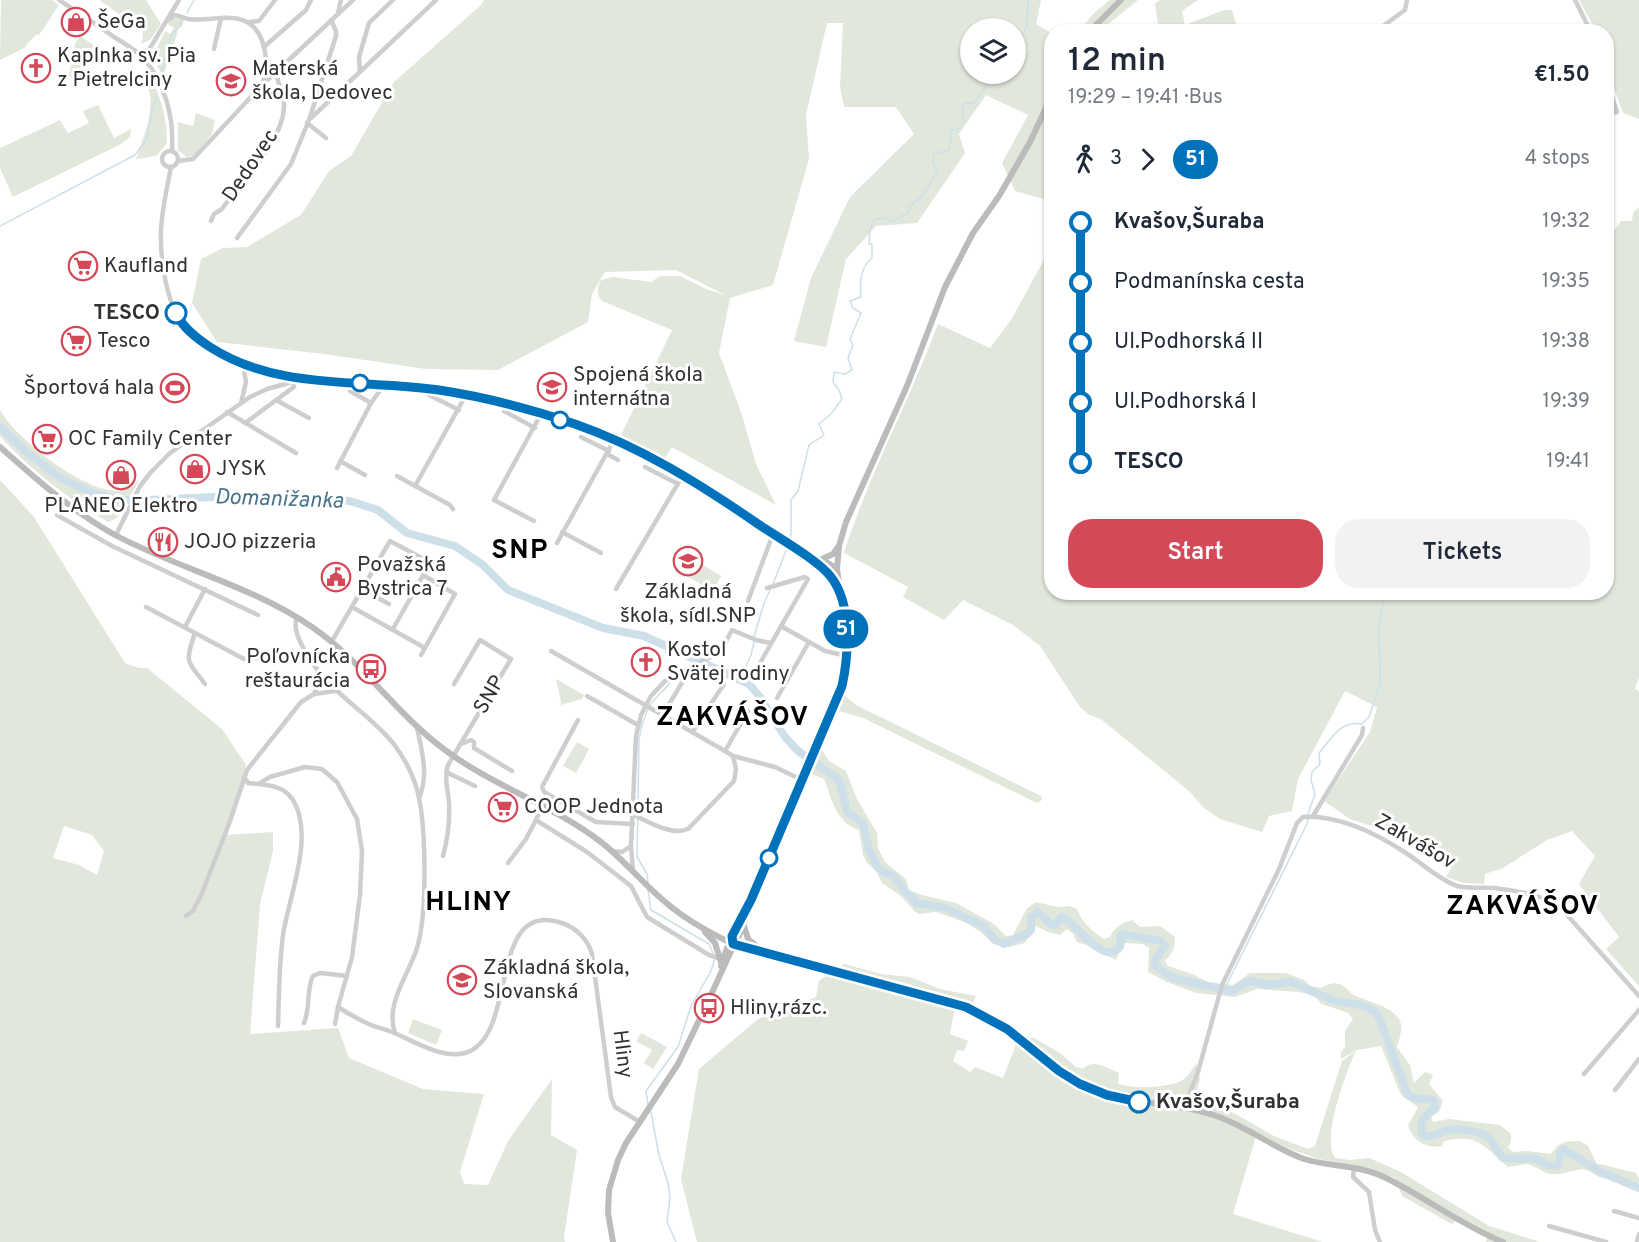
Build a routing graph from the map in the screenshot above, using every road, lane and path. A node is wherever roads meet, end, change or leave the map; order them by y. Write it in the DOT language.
graph roads {
  1 [pos="59,0"];
  2 [pos="180,0"];
  3 [pos="275,0"];
  4 [pos="311,0"];
  5 [pos="341,0"];
  6 [pos="353,0"];
  7 [pos="393,0"];
  8 [pos="436,0"];
  9 [pos="1121,0"];
  10 [pos="1407,0"];
  11 [pos="1575,0"];
  12 [pos="338,13"];
  13 [pos="221,18"];
  14 [pos="262,18"];
  15 [pos="168,20"];
  16 [pos="331,20"];
  17 [pos="247,22"];
  18 [pos="1097,24"];
  19 [pos="1386,24"];
  20 [pos="1587,24"];
  21 [pos="261,37"];
  22 [pos="265,46"];
  23 [pos="214,49"];
  24 [pos="144,58"];
  25 [pos="276,71"];
  26 [pos="360,72"];
  27 [pos="262,85"];
  28 [pos="315,100"];
  29 [pos="324,106"];
  30 [pos="1044,111"];
  31 [pos="308,122"];
  32 [pos="326,138"];
  33 [pos="172,151"];
  34 [pos="178,161"];
  35 [pos="171,168"];
  36 [pos="210,221"];
  37 [pos="237,238"];
  38 [pos="243,365"];
  39 [pos="303,379"];
  40 [pos="294,381"];
  41 [pos="384,385"];
  42 [pos="426,389"];
  43 [pos="350,391"];
  44 [pos="466,395"];
  45 [pos="276,400"];
  46 [pos="241,403"];
  47 [pos="371,404"];
  48 [pos="459,410"];
  49 [pos="504,411"];
  50 [pos="227,412"];
  51 [pos="541,414"];
  52 [pos="309,418"];
  53 [pos="245,423"];
  54 [pos="534,428"];
  55 [pos="581,437"];
  56 [pos="614,440"];
  57 [pos="0,447"];
  58 [pos="296,453"];
  59 [pos="608,453"];
  60 [pos="618,460"];
  61 [pos="340,461"];
  62 [pos="645,467"];
  63 [pos="337,468"];
  64 [pos="365,475"];
  65 [pos="683,475"];
  66 [pos="397,476"];
  67 [pos="678,484"];
  68 [pos="415,486"];
  69 [pos="453,509"];
  70 [pos="57,515"];
  71 [pos="534,521"];
  72 [pos="562,532"];
  73 [pos="772,534"];
  74 [pos="116,535"];
  75 [pos="557,543"];
  76 [pos="840,546"];
  77 [pos="141,547"];
  78 [pos="601,553"];
  79 [pos="136,557"];
  80 [pos="808,558"];
  81 [pos="817,560"];
  82 [pos="430,563"];
  83 [pos="436,566"];
  84 [pos="822,568"];
  85 [pos="837,569"];
  86 [pos="423,575"];
  87 [pos="766,588"];
  88 [pos="205,589"];
  89 [pos="363,589"];
  90 [pos="616,589"];
  91 [pos="840,591"];
  92 [pos="748,601"];
  93 [pos="389,604"];
  94 [pos="146,607"];
  95 [pos="352,607"];
  96 [pos="258,615"];
  97 [pos="297,618"];
  98 [pos="781,626"];
  99 [pos="185,627"];
  100 [pos="393,630"];
  101 [pos="195,633"];
  102 [pos="332,641"];
  103 [pos="809,642"];
  104 [pos="771,643"];
  105 [pos="425,648"];
  106 [pos="551,651"];
  107 [pos="421,655"];
  108 [pos="847,656"];
  109 [pos="308,658"];
  110 [pos="756,670"];
  111 [pos="682,671"];
  112 [pos="320,674"];
  113 [pos="205,684"];
  114 [pos="454,684"];
  115 [pos="724,684"];
  116 [pos="337,691"];
  117 [pos="314,694"];
  118 [pos="587,696"];
  119 [pos="777,698"];
  120 [pos="649,706"];
  121 [pos="668,706"];
  122 [pos="747,711"];
  123 [pos="578,720"];
  124 [pos="416,725"];
  125 [pos="638,725"];
  126 [pos="1363,728"];
  127 [pos="693,731"];
  128 [pos="461,744"];
  129 [pos="725,751"];
  130 [pos="453,755"];
  131 [pos="733,756"];
  132 [pos="512,771"];
  133 [pos="446,772"];
  134 [pos="244,777"];
  135 [pos="802,780"];
  136 [pos="260,783"];
  137 [pos="475,786"];
  138 [pos="419,798"];
  139 [pos="542,806"];
  140 [pos="637,816"];
  141 [pos="1309,816"];
  142 [pos="536,820"];
  143 [pos="633,824"];
  144 [pos="631,846"];
  145 [pos="610,850"];
  146 [pos="443,856"];
  147 [pos="508,863"];
  148 [pos="633,871"];
  149 [pos="751,900"];
  150 [pos="186,916"];
  151 [pos="744,924"];
  152 [pos="705,931"];
  153 [pos="733,944"];
  154 [pos="765,952"];
  155 [pos="721,962"];
  156 [pos="347,976"];
  157 [pos="719,977"];
  158 [pos="1639,996"];
  159 [pos="339,1007"];
  160 [pos="1639,1010"];
  161 [pos="303,1023"];
  162 [pos="335,1024"];
  163 [pos="278,1026"];
  164 [pos="395,1033"];
  165 [pos="1639,1059"];
  166 [pos="1584,1074"];
  167 [pos="1615,1090"];
  168 [pos="1184,1108"];
  169 [pos="640,1122"];
  170 [pos="1354,1169"];
  171 [pos="1614,1210"];
  172 [pos="1639,1218"];
  173 [pos="1549,1226"];
  174 [pos="1639,1234"];
  175 [pos="613,1242"];
  176 [pos="1380,1242"];
  177 [pos="1503,1242"];
  178 [pos="1606,1242"];
  179 [pos="1637,1242"];
  1 -- 24 [label="street"];
  2 -- 15 [label="street"];
  3 -- 14 [label="street"];
  4 -- 22 [label="street"];
  5 -- 12 [label="street"];
  6 -- 12 [label="street, Dedovec"];
  7 -- 26 [label="street"];
  8 -- 26 [label="street, Dedovec"];
  9 -- 18 [label="main road"];
  10 -- 19 [label="street"];
  11 -- 20 [label="street"];
  12 -- 16 [label="street, Dedovec"];
  13 -- 15 [label="street"];
  13 -- 17 [label="street"];
  13 -- 23 [label="street"];
  14 -- 17 [label="street"];
  14 -- 21 [label="street"];
  15 -- 24 [label="street"];
  16 -- 25 [label="street, Dedovec"];
  16 -- 28 [label="street, Dedovec"];
  17 -- 21 [label="street"];
  21 -- 22 [label="street"];
  22 -- 27 [label="street"];
  24 -- 33 [label="street"];
  25 -- 27 [label="street, Dedovec"];
  25 -- 36 [label="street, Dedovec"];
  26 -- 29 [label="street, Dedovec"];
  27 -- 34 [label="street, Dedovec"];
  28 -- 29 [label="street"];
  28 -- 31 [label="street, Dedovec"];
  29 -- 31 [label="street, Dedovec"];
  30 -- 76 [label="main road"];
  31 -- 32 [label="street"];
  31 -- 37 [label="street, Dedovec"];
  33 -- 34 [label="street"];
  33 -- 35 [label="street"];
  34 -- 35 [label="street"];
  35 -- 38 [label="street"];
  38 -- 39 [label="street"];
  38 -- 46 [label="street"];
  39 -- 40 [label="street"];
  39 -- 41 [label="street"];
  40 -- 45 [label="street"];
  40 -- 46 [label="street"];
  41 -- 42 [label="street"];
  41 -- 47 [label="street"];
  42 -- 44 [label="street"];
  42 -- 48 [label="street"];
  43 -- 47 [label="street"];
  44 -- 48 [label="street"];
  44 -- 51 [label="street"];
  45 -- 52 [label="street"];
  45 -- 53 [label="street"];
  46 -- 50 [label="street"];
  47 -- 61 [label="street"];
  48 -- 68 [label="street"];
  49 -- 54 [label="street"];
  50 -- 53 [label="street"];
  50 -- 74 [label="street"];
  51 -- 54 [label="street"];
  51 -- 56 [label="street"];
  53 -- 58 [label="street"];
  54 -- 71 [label="street"];
  55 -- 59 [label="street"];
  56 -- 59 [label="street"];
  56 -- 65 [label="street"];
  57 -- 74 [label="main road"];
  59 -- 60 [label="street"];
  59 -- 72 [label="street"];
  61 -- 63 [label="street"];
  61 -- 64 [label="street"];
  62 -- 67 [label="street"];
  65 -- 67 [label="street"];
  65 -- 73 [label="street"];
  66 -- 68 [label="street"];
  67 -- 90 [label="street"];
  68 -- 69 [label="street"];
  70 -- 79 [label="street"];
  72 -- 75 [label="street"];
  72 -- 78 [label="street"];
  73 -- 80 [label="street"];
  73 -- 92 [label="street"];
  74 -- 77 [label="main road"];
  76 -- 81 [label="main road"];
  76 -- 85 [label="main road"];
  77 -- 79 [label="street"];
  77 -- 97 [label="main road"];
  79 -- 88 [label="street"];
  80 -- 81 [label="main road"];
  80 -- 84 [label="main road"];
  81 -- 85 [label="main road"];
  82 -- 83 [label="street"];
  82 -- 86 [label="street"];
  82 -- 89 [label="street"];
  84 -- 85 [label="main road"];
  84 -- 91 [label="main road"];
  85 -- 91 [label="main road"];
  86 -- 100 [label="street"];
  86 -- 105 [label="street"];
  87 -- 98 [label="street"];
  88 -- 96 [label="street"];
  88 -- 99 [label="street"];
  89 -- 93 [label="street"];
  89 -- 95 [label="street"];
  91 -- 108 [label="main road"];
  94 -- 99 [label="street"];
  95 -- 100 [label="street"];
  95 -- 102 [label="street"];
  97 -- 102 [label="main road"];
  97 -- 109 [label="street"];
  98 -- 103 [label="street"];
  98 -- 104 [label="street"];
  99 -- 101 [label="street"];
  100 -- 105 [label="street"];
  101 -- 109 [label="street"];
  101 -- 113 [label="street"];
  102 -- 124 [label="main road"];
  103 -- 108 [label="street"];
  103 -- 119 [label="street"];
  104 -- 110 [label="street"];
  104 -- 111 [label="street"];
  105 -- 107 [label="street"];
  106 -- 120 [label="street"];
  108 -- 135 [label="main road"];
  109 -- 112 [label="street"];
  111 -- 120 [label="street"];
  111 -- 121 [label="street"];
  112 -- 116 [label="street"];
  112 -- 117 [label="street"];
  114 -- 128 [label="street, SNP"];
  115 -- 127 [label="street"];
  116 -- 117 [label="street"];
  116 -- 138 [label="street"];
  117 -- 134 [label="street"];
  118 -- 125 [label="street"];
  120 -- 125 [label="street"];
  120 -- 127 [label="street"];
  122 -- 129 [label="street"];
  123 -- 143 [label="street"];
  124 -- 130 [label="main road"];
  124 -- 138 [label="street"];
  125 -- 140 [label="street"];
  126 -- 141 [label="street"];
  127 -- 129 [label="street"];
  128 -- 130 [label="street, SNP"];
  128 -- 132 [label="street, SNP"];
  129 -- 131 [label="street"];
  130 -- 133 [label="street"];
  130 -- 139 [label="main road"];
  131 -- 135 [label="street"];
  131 -- 140 [label="street"];
  133 -- 137 [label="street"];
  133 -- 146 [label="street"];
  134 -- 136 [label="street"];
  134 -- 150 [label="street"];
  135 -- 149 [label="main road"];
  136 -- 156 [label="street"];
  136 -- 163 [label="street"];
  138 -- 164 [label="street"];
  139 -- 142 [label="street"];
  139 -- 145 [label="main road"];
  140 -- 143 [label="street"];
  141 -- 158 [label="street, Zakvášov"];
  141 -- 168 [label="street"];
  142 -- 147 [label="street"];
  142 -- 155 [label="street"];
  143 -- 144 [label="street"];
  144 -- 145 [label="street"];
  144 -- 148 [label="street"];
  145 -- 148 [label="main road"];
  148 -- 152 [label="main road"];
  149 -- 151 [label="main road"];
  149 -- 153 [label="main road"];
  151 -- 153 [label="main road"];
  151 -- 154 [label="main road"];
  152 -- 153 [label="main road"];
  152 -- 155 [label="main road"];
  153 -- 154 [label="main road"];
  153 -- 155 [label="main road"];
  153 -- 157 [label="main road, Hliny"];
  154 -- 168 [label="main road"];
  155 -- 157 [label="main road"];
  156 -- 159 [label="street"];
  156 -- 161 [label="street"];
  157 -- 169 [label="main road, Hliny"];
  159 -- 162 [label="street"];
  159 -- 164 [label="street, Hliny"];
  160 -- 166 [label="street"];
  164 -- 169 [label="street, Hliny"];
  165 -- 167 [label="street"];
  168 -- 170 [label="main road"];
  169 -- 175 [label="main road, Hliny"];
  170 -- 176 [label="street"];
  170 -- 177 [label="main road"];
  171 -- 172 [label="street"];
  173 -- 178 [label="street"];
  174 -- 179 [label="street"];
}
